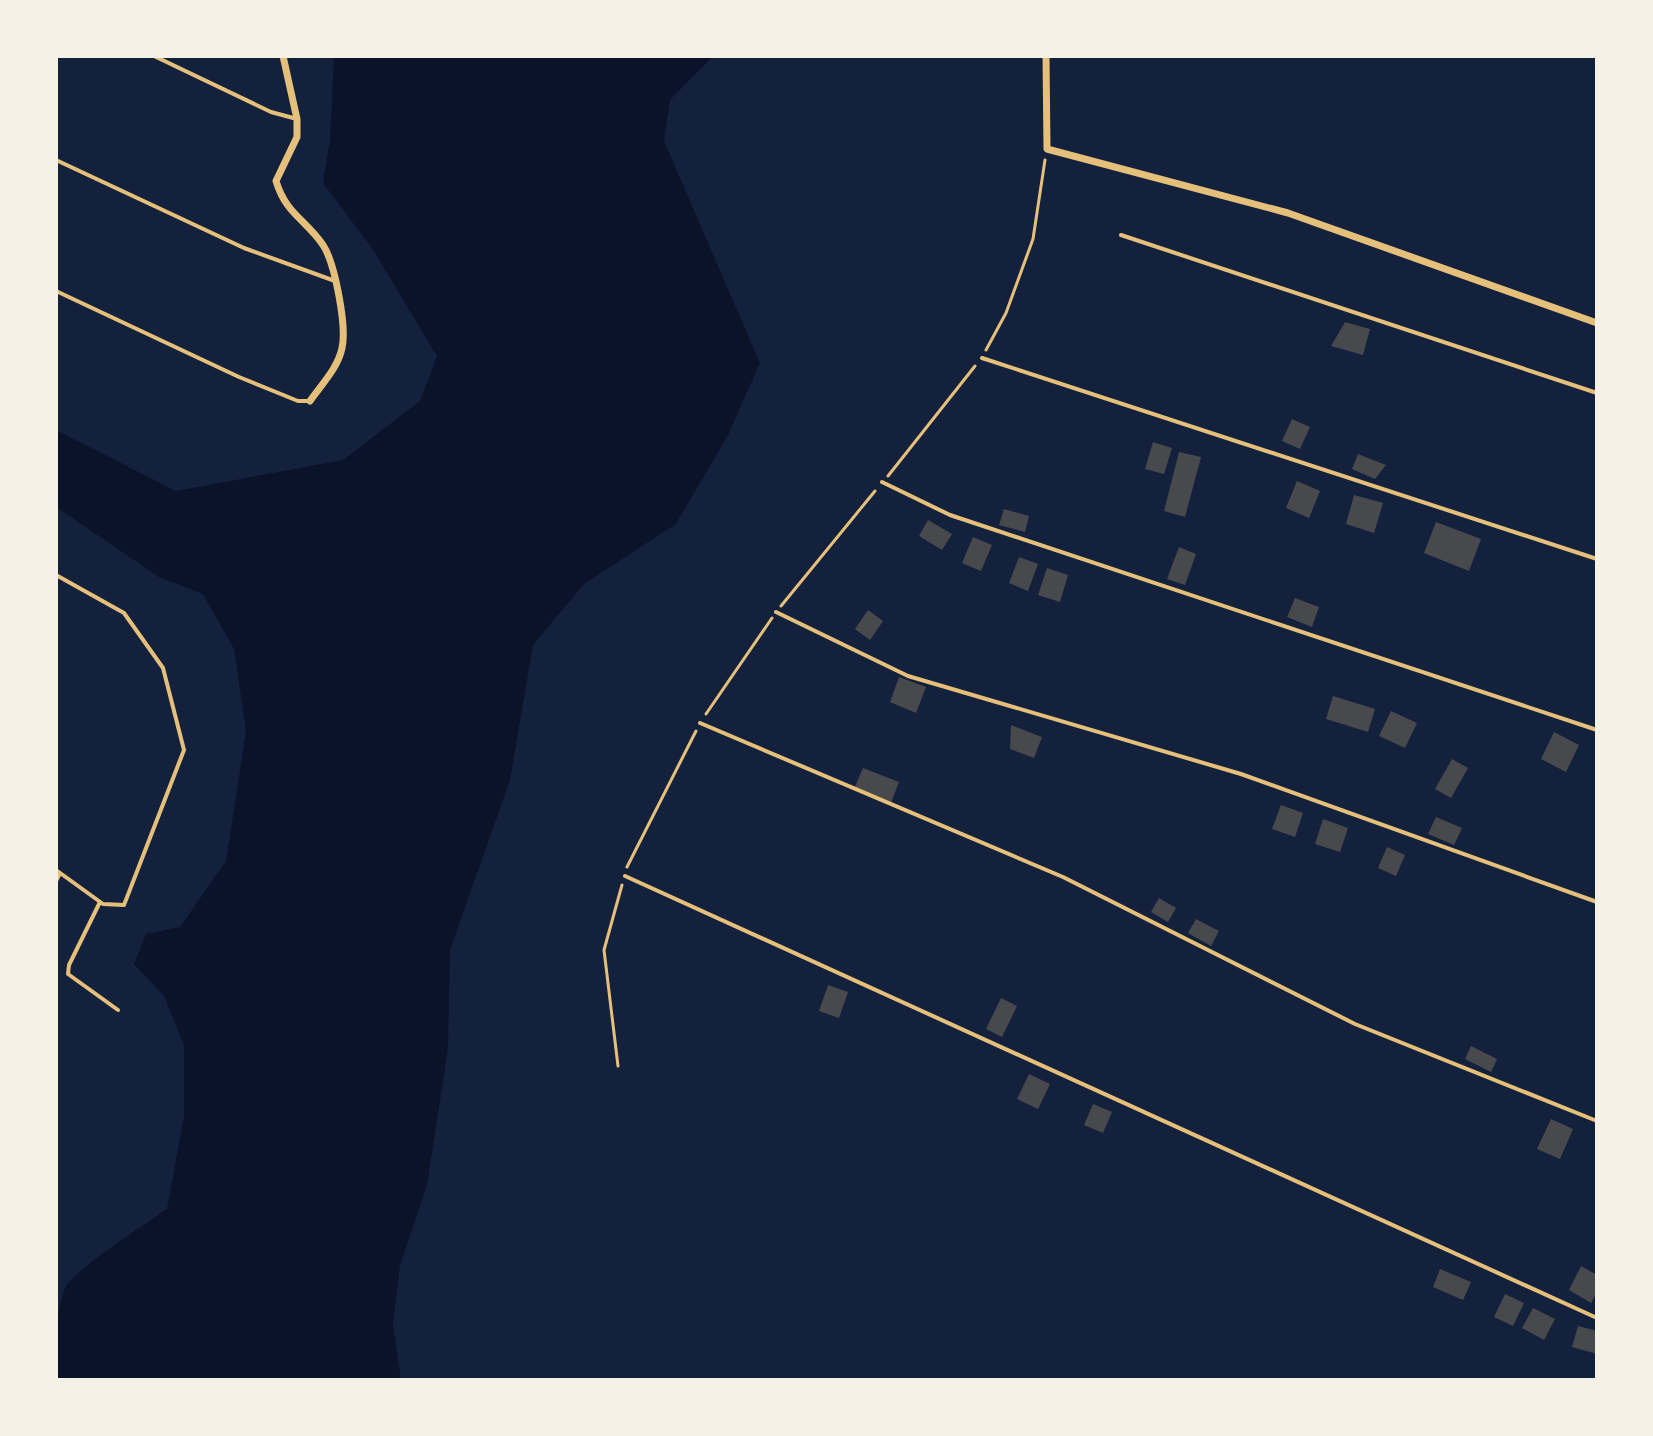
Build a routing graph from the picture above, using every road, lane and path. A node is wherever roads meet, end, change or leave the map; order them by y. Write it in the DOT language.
graph roads {
  1 [pos="154,56"];
  2 [pos="283,56"];
  3 [pos="1046,56"];
  4 [pos="297,119"];
  5 [pos="1047,149"];
  6 [pos="56,160"];
  7 [pos="1121,235"];
  8 [pos="335,281"];
  9 [pos="56,291"];
  10 [pos="1597,323"];
  11 [pos="982,358"];
  12 [pos="1597,393"];
  13 [pos="310,401"];
  14 [pos="882,482"];
  15 [pos="1597,559"];
  16 [pos="56,575"];
  17 [pos="776,612"];
  18 [pos="700,723"];
  19 [pos="1597,730"];
  20 [pos="58,872"];
  21 [pos="625,876"];
  22 [pos="56,881"];
  23 [pos="100,902"];
  24 [pos="1597,902"];
  25 [pos="118,1010"];
  26 [pos="618,1066"];
  27 [pos="1597,1121"];
  28 [pos="1597,1318"];
  1 -- 4 [label="lane"];
  2 -- 4 [label="street"];
  3 -- 5 [label="street"];
  4 -- 8 [label="street"];
  5 -- 10 [label="street"];
  5 -- 11 [label="path"];
  6 -- 8 [label="lane"];
  7 -- 12 [label="lane"];
  8 -- 13 [label="street"];
  9 -- 13 [label="lane"];
  11 -- 14 [label="path"];
  11 -- 15 [label="lane"];
  14 -- 17 [label="path"];
  14 -- 19 [label="lane"];
  16 -- 23 [label="lane"];
  17 -- 18 [label="path"];
  17 -- 24 [label="lane"];
  18 -- 21 [label="path"];
  18 -- 27 [label="lane"];
  20 -- 22 [label="lane"];
  20 -- 23 [label="lane"];
  21 -- 26 [label="path"];
  21 -- 28 [label="lane"];
  23 -- 25 [label="lane"];
}
